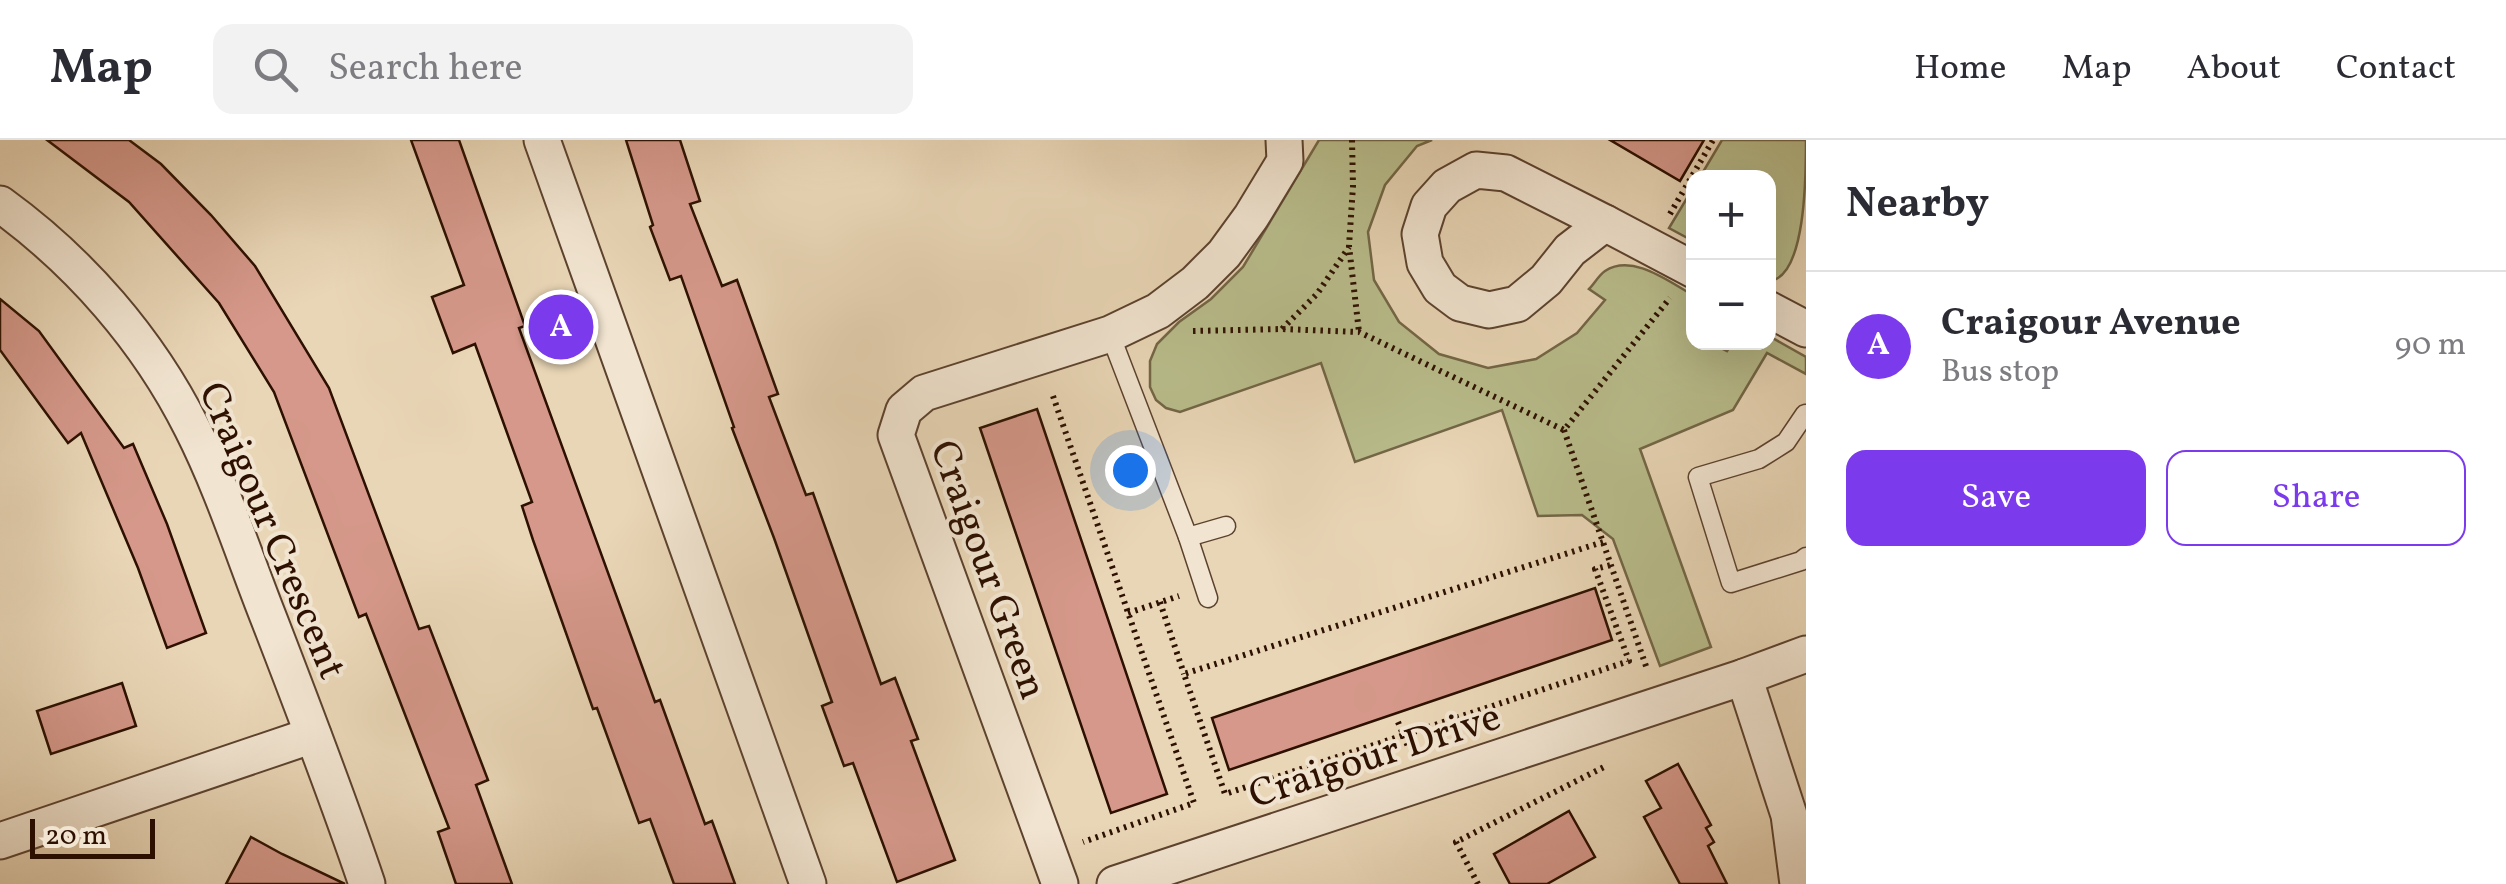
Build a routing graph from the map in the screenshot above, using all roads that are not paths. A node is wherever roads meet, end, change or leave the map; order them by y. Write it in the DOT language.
graph roads {
  1 [pos="542,140"];
  2 [pos="1284,140"];
  3 [pos="0,204"];
  4 [pos="1605,224"];
  5 [pos="1686,266"];
  6 [pos="1776,314"];
  7 [pos="1806,329"];
  8 [pos="1110,334"];
  9 [pos="1805,414"];
  10 [pos="1226,526"];
  11 [pos="1188,537"];
  12 [pos="1806,557"];
  13 [pos="1208,598"];
  14 [pos="1806,654"];
  15 [pos="1744,677"];
  16 [pos="313,735"];
  17 [pos="0,842"];
  18 [pos="1055,870"];
  19 [pos="367,884"];
  20 [pos="808,884"];
  21 [pos="1115,884"];
  22 [pos="1798,884"];
  1 -- 20 [label="street"];
  2 -- 8 [label="street, Craigour Green"];
  3 -- 16 [label="street, Craigour Crescent"];
  4 -- 4 [label="street"];
  4 -- 5 [label="street"];
  6 -- 7 [label="street"];
  8 -- 11 [label="lane"];
  8 -- 18 [label="street, Craigour Green"];
  9 -- 12 [label="lane"];
  10 -- 11 [label="lane"];
  11 -- 13 [label="lane"];
  14 -- 15 [label="street, Craigour Drive"];
  15 -- 21 [label="street, Craigour Drive"];
  15 -- 22 [label="street"];
  16 -- 17 [label="street"];
  16 -- 19 [label="street, Craigour Crescent"];
}
